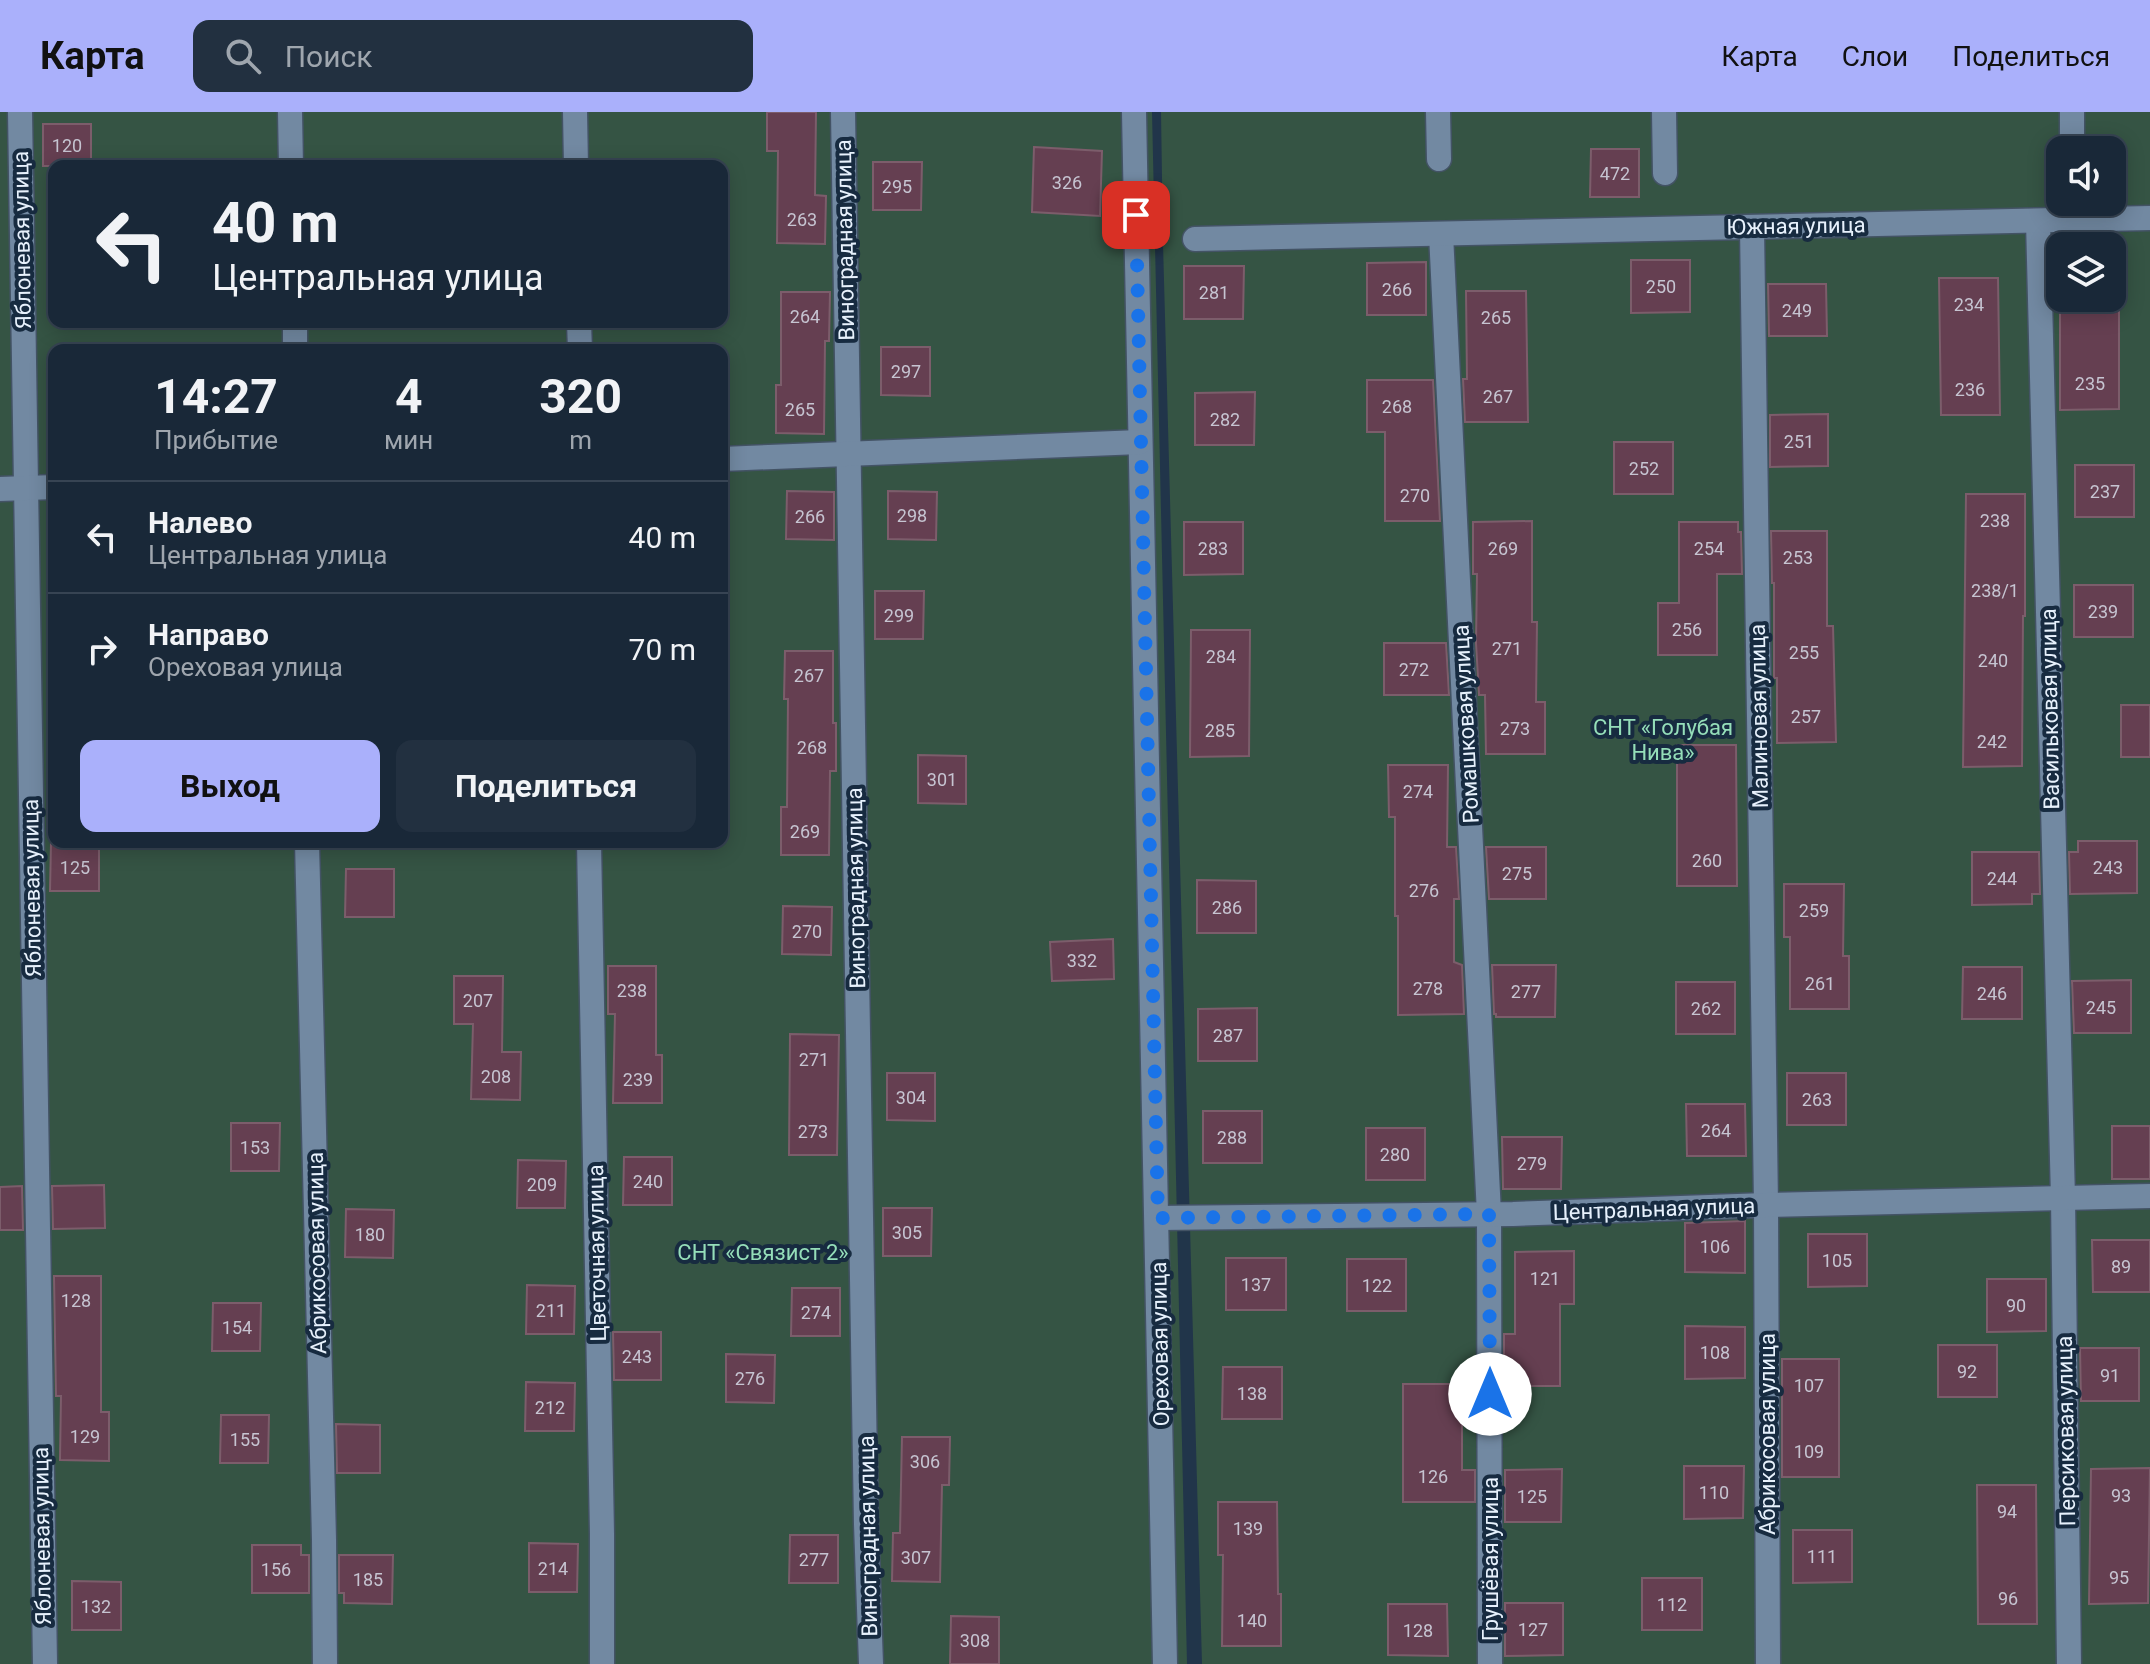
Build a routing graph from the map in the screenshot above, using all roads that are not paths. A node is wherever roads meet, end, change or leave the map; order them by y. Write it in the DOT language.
graph roads {
  1 [pos="20,112"];
  2 [pos="290,112"];
  3 [pos="575,112"];
  4 [pos="843,112"];
  5 [pos="1134,112"];
  6 [pos="1438,112"];
  7 [pos="1664,112"];
  8 [pos="2072,112"];
  9 [pos="2072,136"];
  10 [pos="1439,159"];
  11 [pos="291,160"];
  12 [pos="576,160"];
  13 [pos="1665,173"];
  14 [pos="2150,218"];
  15 [pos="2038,221"];
  16 [pos="1752,227"];
  17 [pos="1441,234"];
  18 [pos="1195,239"];
  19 [pos="1140,442"];
  20 [pos="849,454"];
  21 [pos="728,459"];
  22 [pos="48,487"];
  23 [pos="26,488"];
  24 [pos="0,489"];
  25 [pos="307,848"];
  26 [pos="589,848"];
  27 [pos="2150,1196"];
  28 [pos="2063,1198"];
  29 [pos="1766,1205"];
  30 [pos="1489,1214"];
  31 [pos="1158,1218"];
  32 [pos="45,1664"];
  33 [pos="325,1664"];
  34 [pos="602,1664"];
  35 [pos="871,1664"];
  36 [pos="1165,1664"];
  37 [pos="1490,1664"];
  38 [pos="1768,1664"];
  39 [pos="2069,1664"];
  1 -- 23 [label="street, Яблоневая улица"];
  2 -- 11 [label="street"];
  3 -- 12 [label="street"];
  4 -- 20 [label="street, Виноградная улица"];
  5 -- 19 [label="street, Ореховая улица"];
  6 -- 10 [label="street"];
  7 -- 13 [label="street"];
  8 -- 9 [label="street"];
  14 -- 15 [label="street, Южная улица"];
  15 -- 16 [label="street, Южная улица"];
  15 -- 28 [label="street, Васильковая улица"];
  16 -- 17 [label="street, Южная улица"];
  16 -- 29 [label="street, Малиновая улица"];
  17 -- 18 [label="street, Южная улица"];
  17 -- 30 [label="street, Ромашковая улица"];
  19 -- 20 [label="street"];
  19 -- 31 [label="street, Ореховая улица"];
  20 -- 21 [label="street"];
  20 -- 35 [label="street, Виноградная улица"];
  22 -- 23 [label="street"];
  23 -- 24 [label="street"];
  23 -- 32 [label="street, Яблоневая улица"];
  25 -- 33 [label="street, Абрикосовая улица"];
  26 -- 34 [label="street, Цветочная улица"];
  27 -- 28 [label="street, Центральная улица"];
  28 -- 29 [label="street, Центральная улица"];
  28 -- 39 [label="street, Персиковая улица"];
  29 -- 30 [label="street, Центральная улица"];
  29 -- 38 [label="street, Абрикосовая улица"];
  30 -- 31 [label="street, Центральная улица"];
  30 -- 37 [label="street, Грушёвая улица"];
  31 -- 36 [label="street, Ореховая улица"];
}
